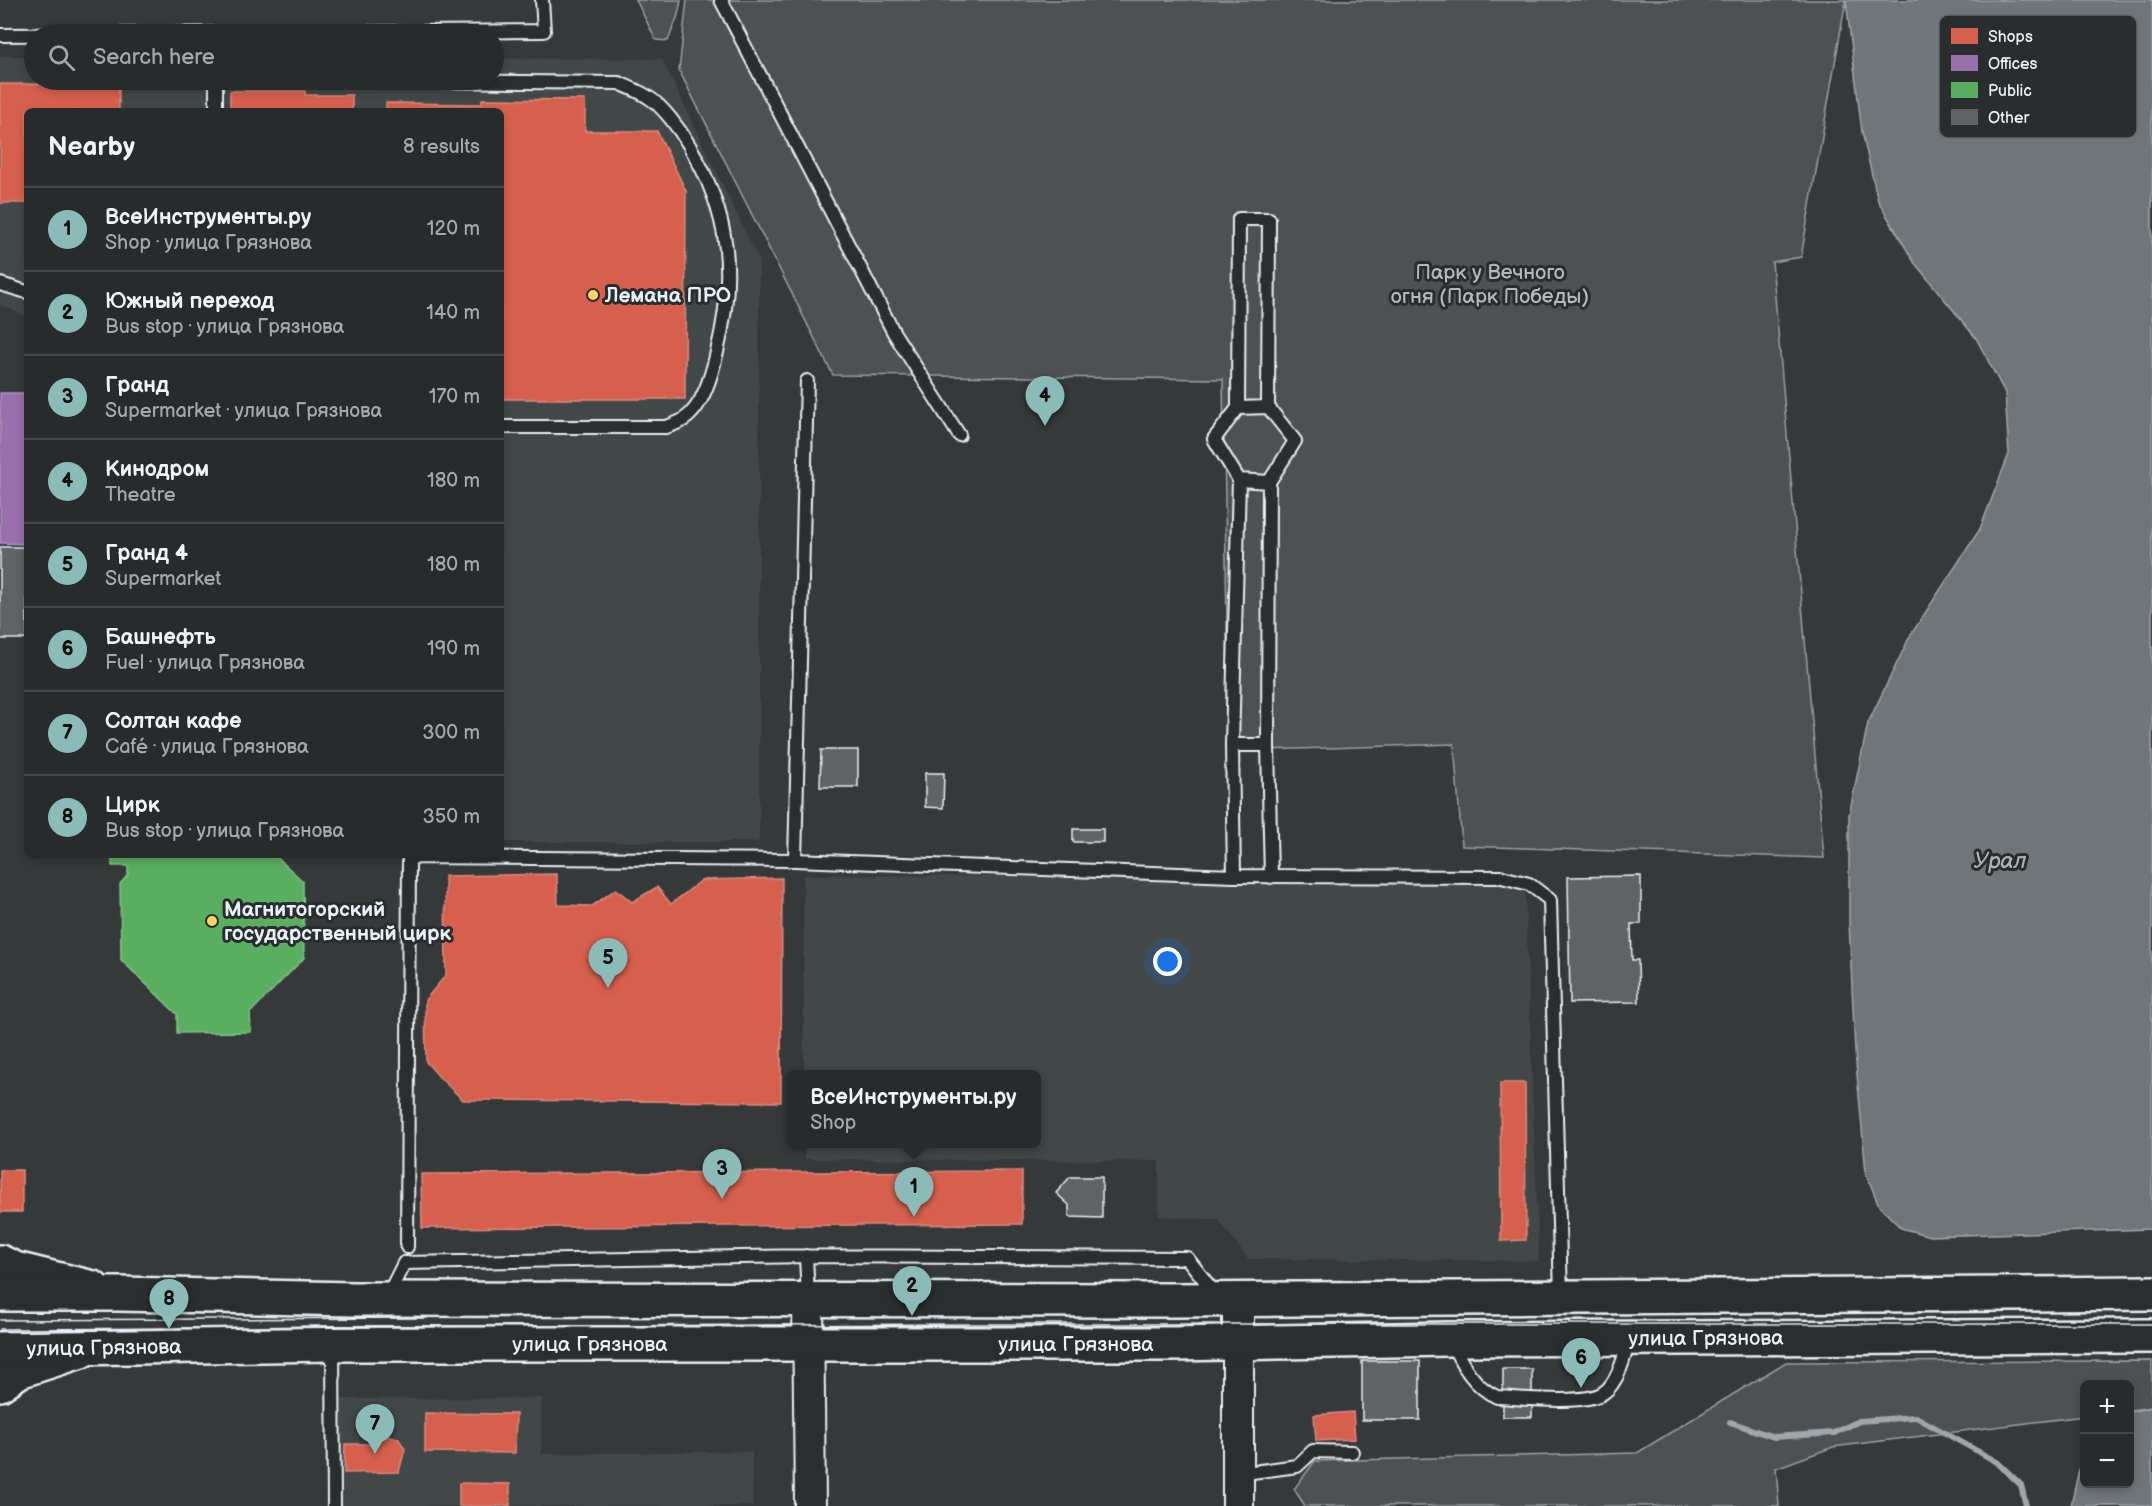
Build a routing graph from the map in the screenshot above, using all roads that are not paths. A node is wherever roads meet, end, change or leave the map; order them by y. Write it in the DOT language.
graph roads {
  1 [pos="542,0"];
  2 [pos="720,0"];
  3 [pos="504,31"];
  4 [pos="0,35"];
  5 [pos="24,35"];
  6 [pos="504,82"];
  7 [pos="216,90"];
  8 [pos="216,108"];
  9 [pos="0,284"];
  10 [pos="24,291"];
  11 [pos="807,381"];
  12 [pos="1268,407"];
  13 [pos="1238,408"];
  14 [pos="504,427"];
  15 [pos="959,435"];
  16 [pos="1239,480"];
  17 [pos="1269,482"];
  18 [pos="1232,746"];
  19 [pos="1268,746"];
  20 [pos="409,858"];
  21 [pos="504,858"];
  22 [pos="795,860"];
  23 [pos="1234,876"];
  24 [pos="1270,877"];
  25 [pos="407,1246"];
  26 [pos="806,1256"];
  27 [pos="0,1262"];
  28 [pos="2152,1293"];
  29 [pos="0,1294"];
  30 [pos="118,1294"];
  31 [pos="1561,1297"];
  32 [pos="386,1299"];
  33 [pos="808,1299"];
  34 [pos="1229,1300"];
  35 [pos="2152,1336"];
  36 [pos="1449,1339"];
  37 [pos="1629,1339"];
  38 [pos="333,1344"];
  39 [pos="809,1344"];
  40 [pos="1239,1344"];
  41 [pos="90,1348"];
  42 [pos="0,1349"];
  43 [pos="0,1384"];
  44 [pos="1352,1452"];
  45 [pos="1238,1474"];
  46 [pos="334,1506"];
  47 [pos="810,1506"];
  48 [pos="1238,1506"];
  1 -- 3 [label="lane"];
  2 -- 15 [label="lane"];
  4 -- 5 [label="lane"];
  6 -- 14 [label="lane"];
  7 -- 8 [label="lane"];
  9 -- 10 [label="lane"];
  11 -- 22 [label="lane"];
  12 -- 13 [label="lane"];
  12 -- 13 [label="lane"];
  12 -- 17 [label="lane"];
  13 -- 16 [label="lane"];
  16 -- 17 [label="lane"];
  16 -- 18 [label="lane"];
  17 -- 19 [label="lane"];
  18 -- 19 [label="lane"];
  18 -- 23 [label="lane"];
  19 -- 24 [label="lane"];
  20 -- 25 [label="lane"];
  21 -- 22 [label="lane"];
  22 -- 23 [label="lane"];
  23 -- 24 [label="lane"];
  24 -- 31 [label="lane"];
  26 -- 32 [label="lane"];
  26 -- 33 [label="lane"];
  26 -- 34 [label="lane"];
  27 -- 30 [label="main road"];
  28 -- 31 [label="main road, улица Грязнова"];
  29 -- 30 [label="main road, улица Грязнова"];
  30 -- 32 [label="main road, улица Грязнова"];
  31 -- 34 [label="main road, улица Грязнова"];
  32 -- 33 [label="main road, улица Грязнова"];
  33 -- 34 [label="main road, улица Грязнова"];
  33 -- 39 [label="street"];
  34 -- 40 [label="street"];
  35 -- 37 [label="main road, улица Грязнова"];
  36 -- 37 [label="main road, улица Грязнова"];
  36 -- 37 [label="lane"];
  36 -- 40 [label="main road, улица Грязнова"];
  38 -- 39 [label="main road, улица Грязнова"];
  38 -- 41 [label="main road, улица Грязнова"];
  38 -- 46 [label="lane"];
  39 -- 40 [label="main road, улица Грязнова"];
  39 -- 47 [label="street"];
  40 -- 45 [label="street"];
  41 -- 42 [label="main road, улица Грязнова"];
  41 -- 43 [label="main road"];
  44 -- 45 [label="lane"];
  45 -- 48 [label="street"];
}
